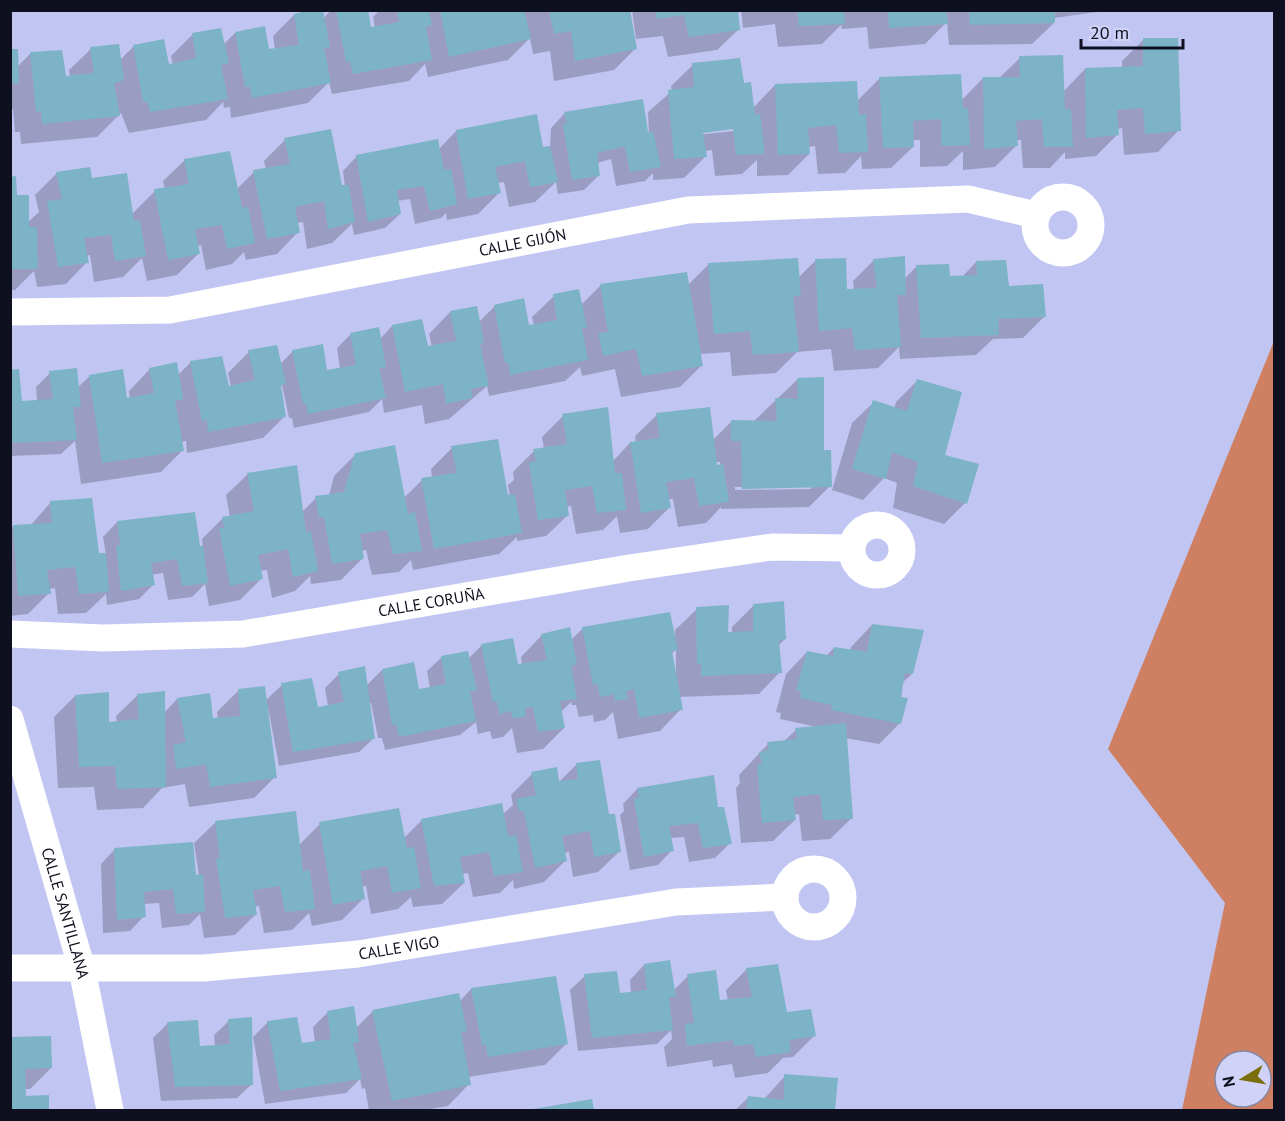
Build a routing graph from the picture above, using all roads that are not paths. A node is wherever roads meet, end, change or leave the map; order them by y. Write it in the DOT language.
graph roads {
  1 [pos="1036,215"];
  2 [pos="10,312"];
  3 [pos="852,548"];
  4 [pos="10,634"];
  5 [pos="10,719"];
  6 [pos="785,897"];
  7 [pos="10,968"];
  8 [pos="82,969"];
  9 [pos="110,1110"];
  1 -- 2 [label="street, CALLE GIJÓN"];
  3 -- 4 [label="street, CALLE CORUÑA"];
  5 -- 8 [label="street, CALLE SANTILLANA"];
  6 -- 8 [label="street, CALLE VIGO"];
  7 -- 8 [label="street, CALLE VIGO"];
  8 -- 9 [label="street, CALLE SANTILLANA"];
}
